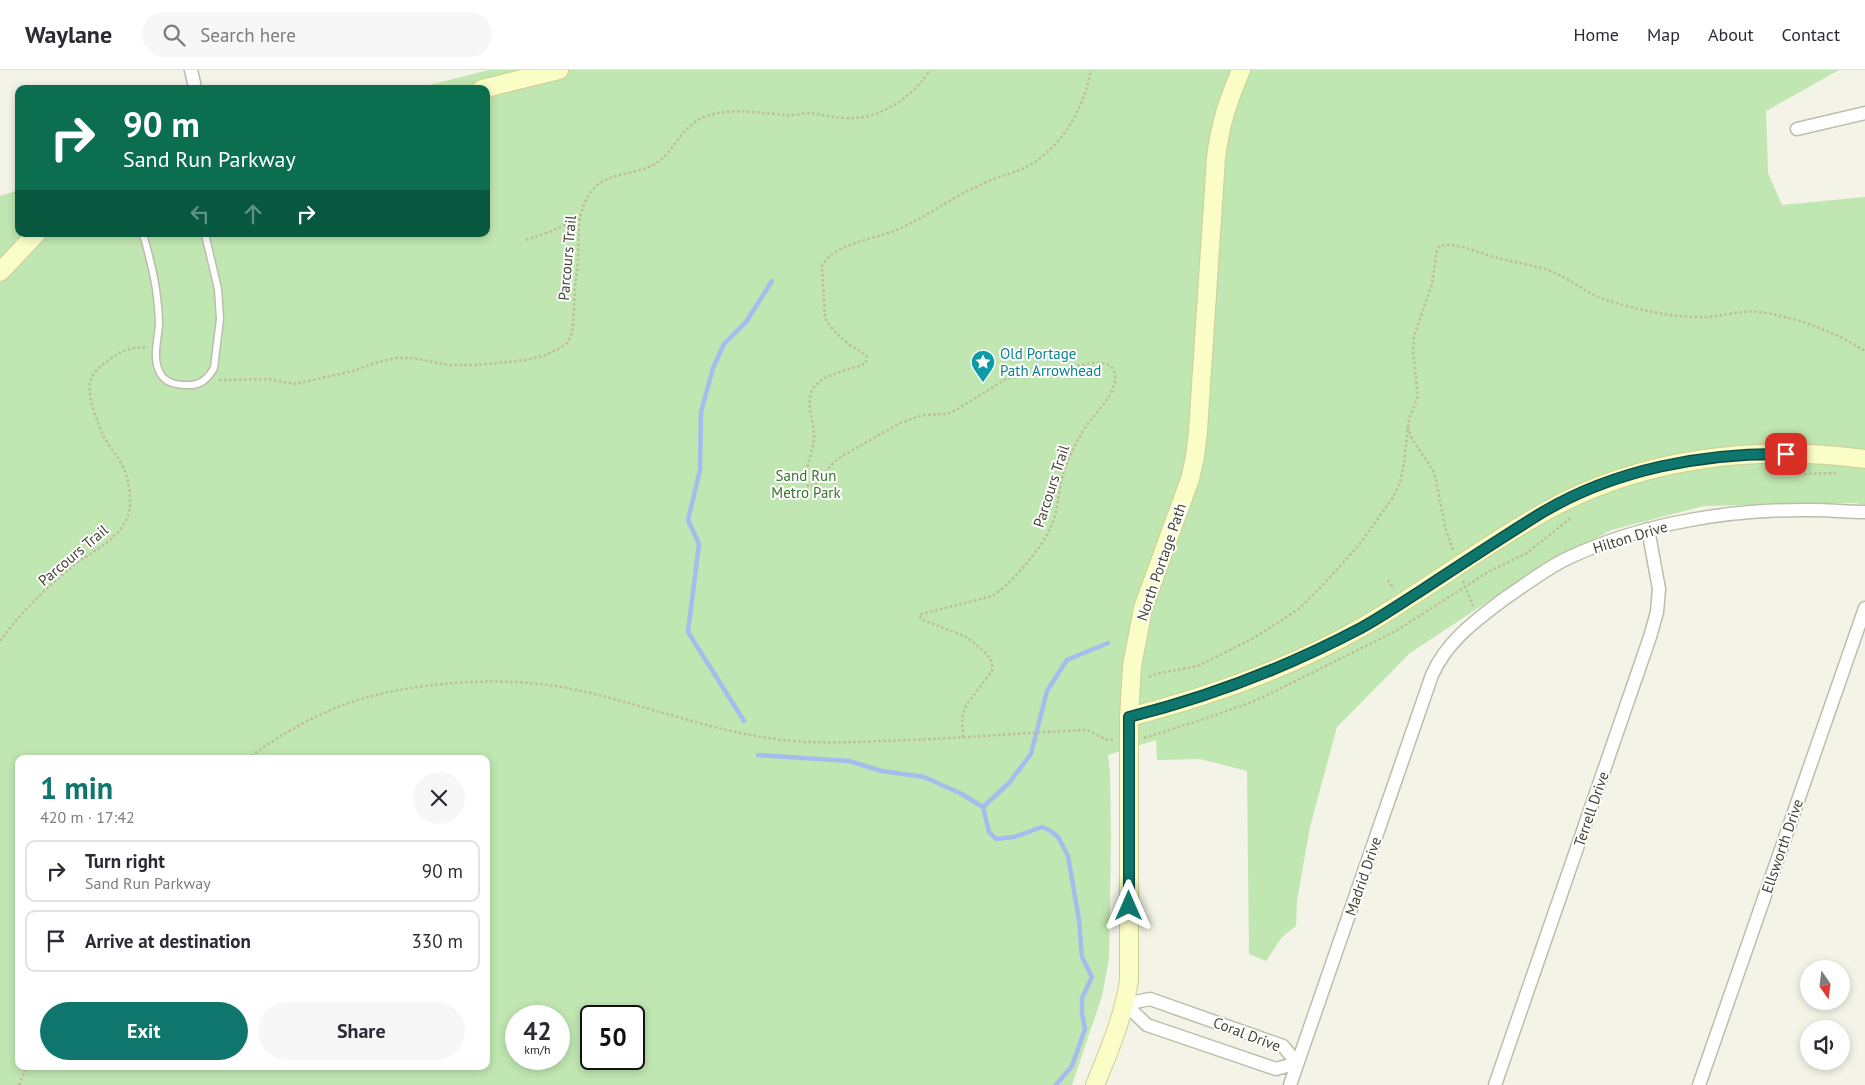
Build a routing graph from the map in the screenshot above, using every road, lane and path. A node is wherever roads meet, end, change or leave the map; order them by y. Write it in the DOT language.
graph roads {
  1 [pos="559,70"];
  2 [pos="930,70"];
  3 [pos="1091,70"];
  4 [pos="1241,70"];
  5 [pos="490,87"];
  6 [pos="1865,113"];
  7 [pos="1797,129"];
  8 [pos="579,218"];
  9 [pos="33,237"];
  10 [pos="144,237"];
  11 [pos="206,237"];
  12 [pos="526,240"];
  13 [pos="0,272"];
  14 [pos="156,349"];
  15 [pos="1865,351"];
  16 [pos="207,377"];
  17 [pos="1408,427"];
  18 [pos="1865,459"];
  19 [pos="1772,470"];
  20 [pos="1837,473"];
  21 [pos="1865,512"];
  22 [pos="1574,516"];
  23 [pos="1648,530"];
  24 [pos="1458,566"];
  25 [pos="1465,587"];
  26 [pos="1865,608"];
  27 [pos="1480,618"];
  28 [pos="0,641"];
  29 [pos="1436,667"];
  30 [pos="1149,677"];
  31 [pos="1129,717"];
  32 [pos="1087,730"];
  33 [pos="963,737"];
  34 [pos="1148,737"];
  35 [pos="253,755"];
  36 [pos="1125,1004"];
  37 [pos="1297,1063"];
  38 [pos="25,1070"];
  39 [pos="19,1085"];
  40 [pos="1094,1085"];
  41 [pos="1290,1085"];
  42 [pos="1495,1085"];
  43 [pos="1699,1085"];
  1 -- 5 [label="main road"];
  2 -- 8 [label="path, Parcours Trail"];
  3 -- 33 [label="path, Parcours Trail"];
  4 -- 31 [label="main road, North Portage Path"];
  6 -- 7 [label="street"];
  8 -- 12 [label="path"];
  8 -- 16 [label="path, Parcours Trail"];
  9 -- 13 [label="main road"];
  10 -- 14 [label="lane"];
  11 -- 16 [label="lane"];
  14 -- 16 [label="lane"];
  14 -- 28 [label="path, Parcours Trail"];
  15 -- 17 [label="path"];
  17 -- 24 [label="path"];
  17 -- 30 [label="path"];
  18 -- 24 [label="main road"];
  19 -- 20 [label="path"];
  21 -- 23 [label="street, Hilton Drive"];
  22 -- 25 [label="path"];
  23 -- 27 [label="street, Hilton Drive"];
  23 -- 42 [label="street, Terrell Drive"];
  24 -- 25 [label="path"];
  24 -- 31 [label="main road"];
  25 -- 27 [label="path"];
  25 -- 34 [label="path"];
  26 -- 43 [label="street, Ellsworth Drive"];
  27 -- 29 [label="street, Hilton Drive"];
  29 -- 37 [label="street, Madrid Drive"];
  31 -- 36 [label="main road, North Portage Path"];
  32 -- 33 [label="path"];
  33 -- 35 [label="path"];
  36 -- 37 [label="street, Coral Drive"];
  36 -- 37 [label="street, Coral Drive"];
  36 -- 40 [label="main road, North Portage Path"];
  37 -- 41 [label="street, Madrid Drive"];
  38 -- 39 [label="path"];
}
